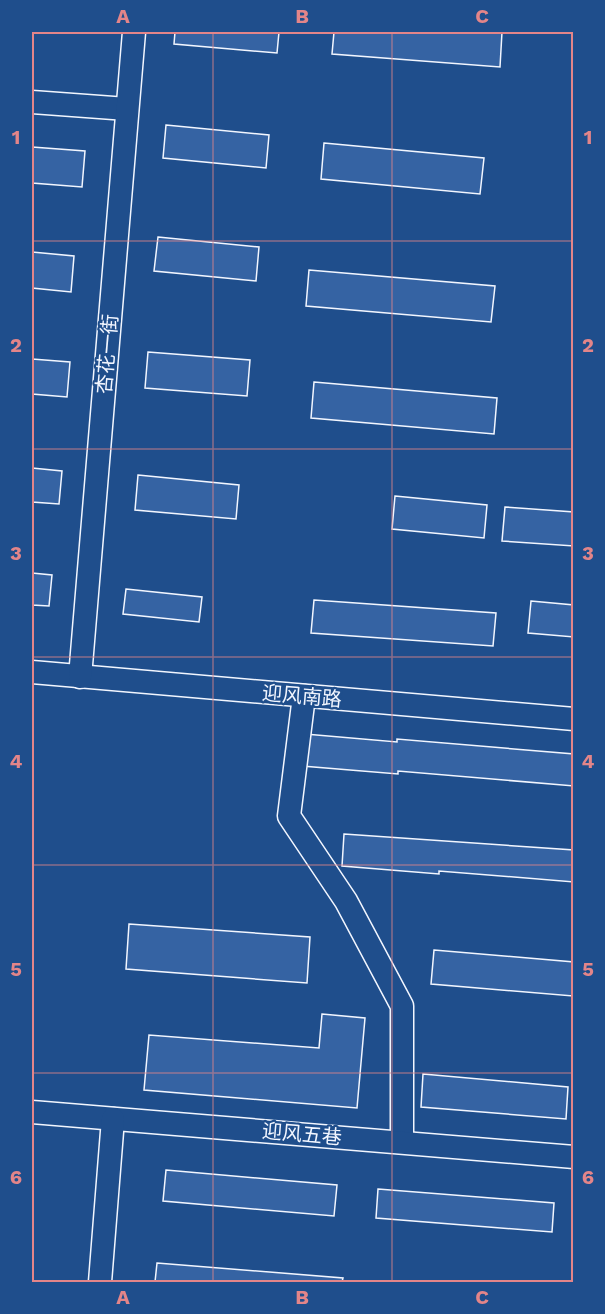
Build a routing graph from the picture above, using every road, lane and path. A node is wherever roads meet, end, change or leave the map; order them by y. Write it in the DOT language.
graph roads {
  1 [pos="134,32"];
  2 [pos="32,102"];
  3 [pos="127,109"];
  4 [pos="32,672"];
  5 [pos="80,677"];
  6 [pos="304,696"];
  7 [pos="573,719"];
  8 [pos="32,1112"];
  9 [pos="113,1119"];
  10 [pos="402,1142"];
  11 [pos="573,1157"];
  12 [pos="100,1282"];
  1 -- 3 [label="street, 杏花一街"];
  2 -- 3 [label="street"];
  3 -- 5 [label="street, 杏花一街"];
  4 -- 5 [label="street, 迎风南路"];
  5 -- 6 [label="street, 迎风南路"];
  6 -- 7 [label="street, 迎风南路"];
  6 -- 10 [label="street"];
  8 -- 9 [label="street, 迎风五巷"];
  9 -- 10 [label="street, 迎风五巷"];
  9 -- 12 [label="street"];
  10 -- 11 [label="street, 迎风五巷"];
}
